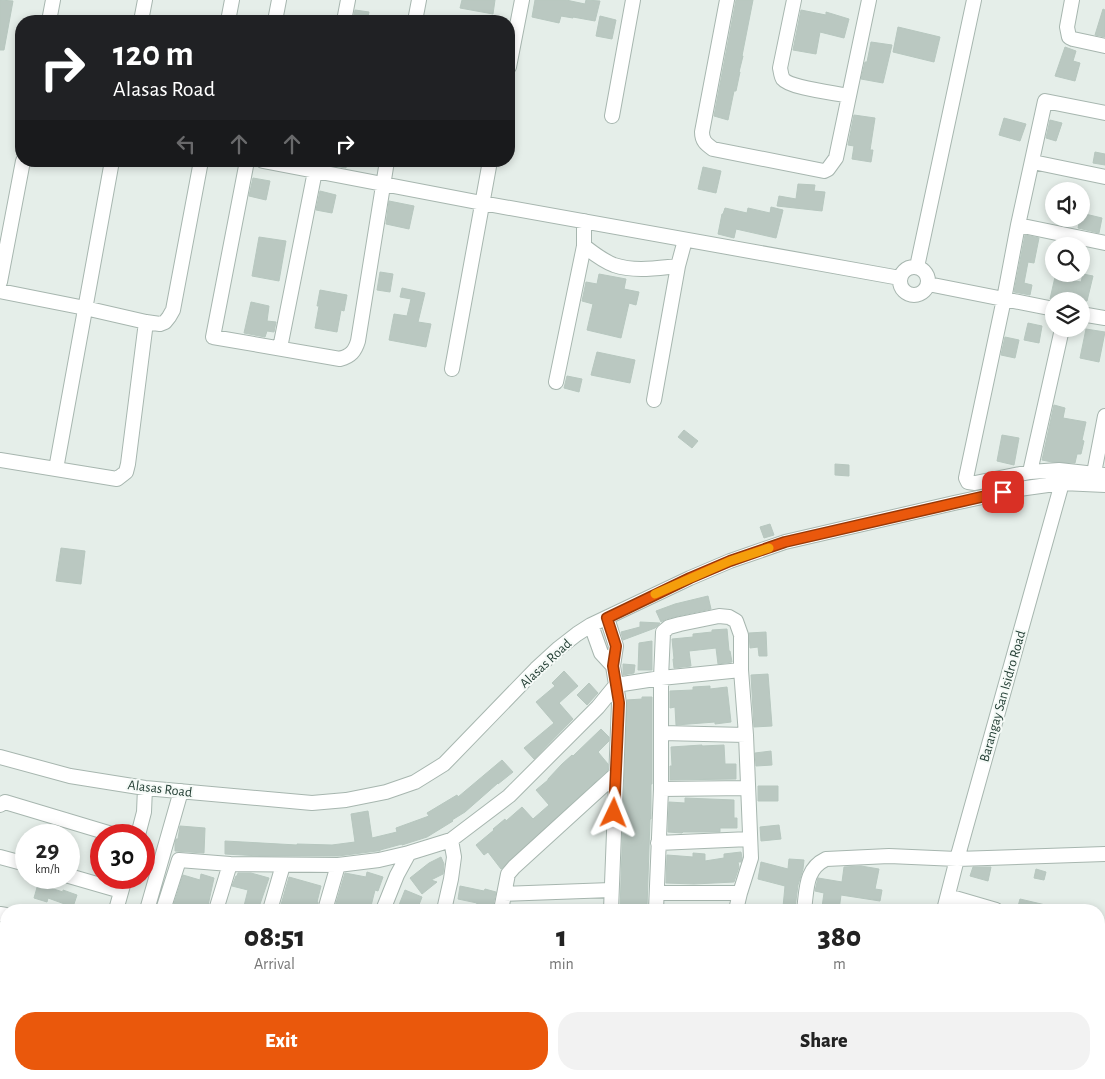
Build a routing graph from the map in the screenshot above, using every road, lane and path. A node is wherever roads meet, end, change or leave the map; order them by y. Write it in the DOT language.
graph roads {
  1 [pos="53,0"];
  2 [pos="145,0"];
  3 [pos="232,0"];
  4 [pos="279,0"];
  5 [pos="348,0"];
  6 [pos="419,0"];
  7 [pos="522,0"];
  8 [pos="633,0"];
  9 [pos="727,0"];
  10 [pos="794,0"];
  11 [pos="869,0"];
  12 [pos="974,0"];
  13 [pos="1072,0"];
  14 [pos="50,15"];
  15 [pos="142,15"];
  16 [pos="229,15"];
  17 [pos="275,15"];
  18 [pos="345,15"];
  19 [pos="415,15"];
  20 [pos="515,36"];
  21 [pos="1105,46"];
  22 [pos="848,96"];
  23 [pos="1105,113"];
  24 [pos="612,116"];
  25 [pos="1033,162"];
  26 [pos="22,167"];
  27 [pos="111,167"];
  28 [pos="200,167"];
  29 [pos="246,167"];
  30 [pos="316,167"];
  31 [pos="320,167"];
  32 [pos="386,167"];
  33 [pos="489,167"];
  34 [pos="1105,177"];
  35 [pos="383,184"];
  36 [pos="482,203"];
  37 [pos="584,221"];
  38 [pos="1018,226"];
  39 [pos="685,240"];
  40 [pos="1105,243"];
  41 [pos="584,246"];
  42 [pos="678,266"];
  43 [pos="916,267"];
  44 [pos="900,278"];
  45 [pos="0,282"];
  46 [pos="928,284"];
  47 [pos="0,291"];
  48 [pos="1004,299"];
  49 [pos="1045,307"];
  50 [pos="85,308"];
  51 [pos="1090,316"];
  52 [pos="1105,318"];
  53 [pos="146,322"];
  54 [pos="1060,337"];
  55 [pos="280,348"];
  56 [pos="452,369"];
  57 [pos="556,382"];
  58 [pos="654,400"];
  59 [pos="1105,416"];
  60 [pos="0,460"];
  61 [pos="56,469"];
  62 [pos="1030,472"];
  63 [pos="1099,474"];
  64 [pos="1062,483"];
  65 [pos="1105,485"];
  66 [pos="607,618"];
  67 [pos="591,625"];
  68 [pos="613,666"];
  69 [pos="741,670"];
  70 [pos="661,678"];
  71 [pos="616,684"];
  72 [pos="662,733"];
  73 [pos="746,734"];
  74 [pos="0,757"];
  75 [pos="615,775"];
  76 [pos="145,788"];
  77 [pos="748,788"];
  78 [pos="661,789"];
  79 [pos="181,791"];
  80 [pos="0,805"];
  81 [pos="141,824"];
  82 [pos="90,828"];
  83 [pos="451,840"];
  84 [pos="750,840"];
  85 [pos="658,843"];
  86 [pos="409,853"];
  87 [pos="1105,854"];
  88 [pos="0,857"];
  89 [pos="957,859"];
  90 [pos="15,861"];
  91 [pos="230,864"];
  92 [pos="283,865"];
  93 [pos="338,865"];
  94 [pos="122,889"];
  95 [pos="611,890"];
  96 [pos="657,893"];
  97 [pos="740,893"];
  98 [pos="504,894"];
  99 [pos="948,896"];
  100 [pos="118,904"];
  101 [pos="149,904"];
  102 [pos="166,904"];
  103 [pos="218,904"];
  104 [pos="272,904"];
  105 [pos="327,904"];
  106 [pos="385,904"];
  107 [pos="446,904"];
  108 [pos="502,904"];
  109 [pos="611,904"];
  110 [pos="656,904"];
  111 [pos="737,904"];
  112 [pos="805,904"];
  113 [pos="946,904"];
  114 [pos="975,904"];
  1 -- 14 [label="street"];
  2 -- 15 [label="street"];
  3 -- 16 [label="street"];
  4 -- 17 [label="street"];
  5 -- 18 [label="street"];
  6 -- 19 [label="street"];
  7 -- 20 [label="street"];
  8 -- 24 [label="street"];
  9 -- 22 [label="street"];
  10 -- 22 [label="street"];
  11 -- 22 [label="street"];
  12 -- 43 [label="street"];
  13 -- 21 [label="street"];
  23 -- 25 [label="street"];
  25 -- 34 [label="street"];
  25 -- 38 [label="street"];
  26 -- 45 [label="street"];
  27 -- 50 [label="street"];
  28 -- 53 [label="street"];
  29 -- 55 [label="street"];
  30 -- 55 [label="street"];
  31 -- 35 [label="street"];
  32 -- 35 [label="street"];
  33 -- 36 [label="street"];
  35 -- 36 [label="street"];
  35 -- 55 [label="street"];
  36 -- 37 [label="street"];
  36 -- 56 [label="street"];
  37 -- 39 [label="street"];
  37 -- 41 [label="street"];
  38 -- 40 [label="street"];
  38 -- 48 [label="street"];
  39 -- 42 [label="street"];
  39 -- 44 [label="street"];
  41 -- 42 [label="street"];
  41 -- 57 [label="street"];
  42 -- 58 [label="street"];
  43 -- 44 [label="street"];
  43 -- 46 [label="street"];
  44 -- 46 [label="street"];
  46 -- 48 [label="street"];
  47 -- 50 [label="street"];
  48 -- 49 [label="street"];
  48 -- 62 [label="street"];
  50 -- 53 [label="street"];
  50 -- 61 [label="street"];
  51 -- 52 [label="street"];
  53 -- 61 [label="street"];
  54 -- 62 [label="street"];
  59 -- 63 [label="street"];
  60 -- 61 [label="street"];
  62 -- 63 [label="street"];
  64 -- 65 [label="street, Alasas Road"];
  64 -- 66 [label="street, Alasas Road"];
  64 -- 89 [label="street, Barangay San Isidro Road"];
  66 -- 67 [label="street, Alasas Road"];
  66 -- 68 [label="street"];
  67 -- 68 [label="street"];
  67 -- 79 [label="street, Alasas Road"];
  68 -- 71 [label="street"];
  69 -- 70 [label="street"];
  69 -- 70 [label="street"];
  69 -- 73 [label="street"];
  70 -- 71 [label="street"];
  70 -- 72 [label="street"];
  71 -- 75 [label="street"];
  71 -- 83 [label="street"];
  72 -- 73 [label="street"];
  72 -- 78 [label="street"];
  73 -- 77 [label="street"];
  74 -- 76 [label="street, Alasas Road"];
  75 -- 95 [label="street"];
  75 -- 98 [label="street"];
  76 -- 79 [label="street, Alasas Road"];
  76 -- 81 [label="street"];
  77 -- 78 [label="street"];
  77 -- 84 [label="street"];
  78 -- 85 [label="street"];
  79 -- 101 [label="street"];
  80 -- 82 [label="street"];
  83 -- 86 [label="street"];
  83 -- 107 [label="street"];
  84 -- 85 [label="street"];
  84 -- 97 [label="street"];
  85 -- 96 [label="street"];
  86 -- 93 [label="street"];
  86 -- 106 [label="street"];
  87 -- 89 [label="street"];
  88 -- 90 [label="street"];
  89 -- 99 [label="street, Barangay San Isidro Road"];
  89 -- 112 [label="street"];
  91 -- 92 [label="street"];
  91 -- 102 [label="street"];
  91 -- 103 [label="street"];
  92 -- 93 [label="street"];
  92 -- 104 [label="street"];
  93 -- 105 [label="street"];
  94 -- 100 [label="street"];
  95 -- 98 [label="street"];
  95 -- 109 [label="street"];
  96 -- 97 [label="street"];
  96 -- 110 [label="street"];
  97 -- 111 [label="street"];
  98 -- 108 [label="street"];
  99 -- 113 [label="street, Barangay San Isidro Road"];
  99 -- 114 [label="street"];
}
